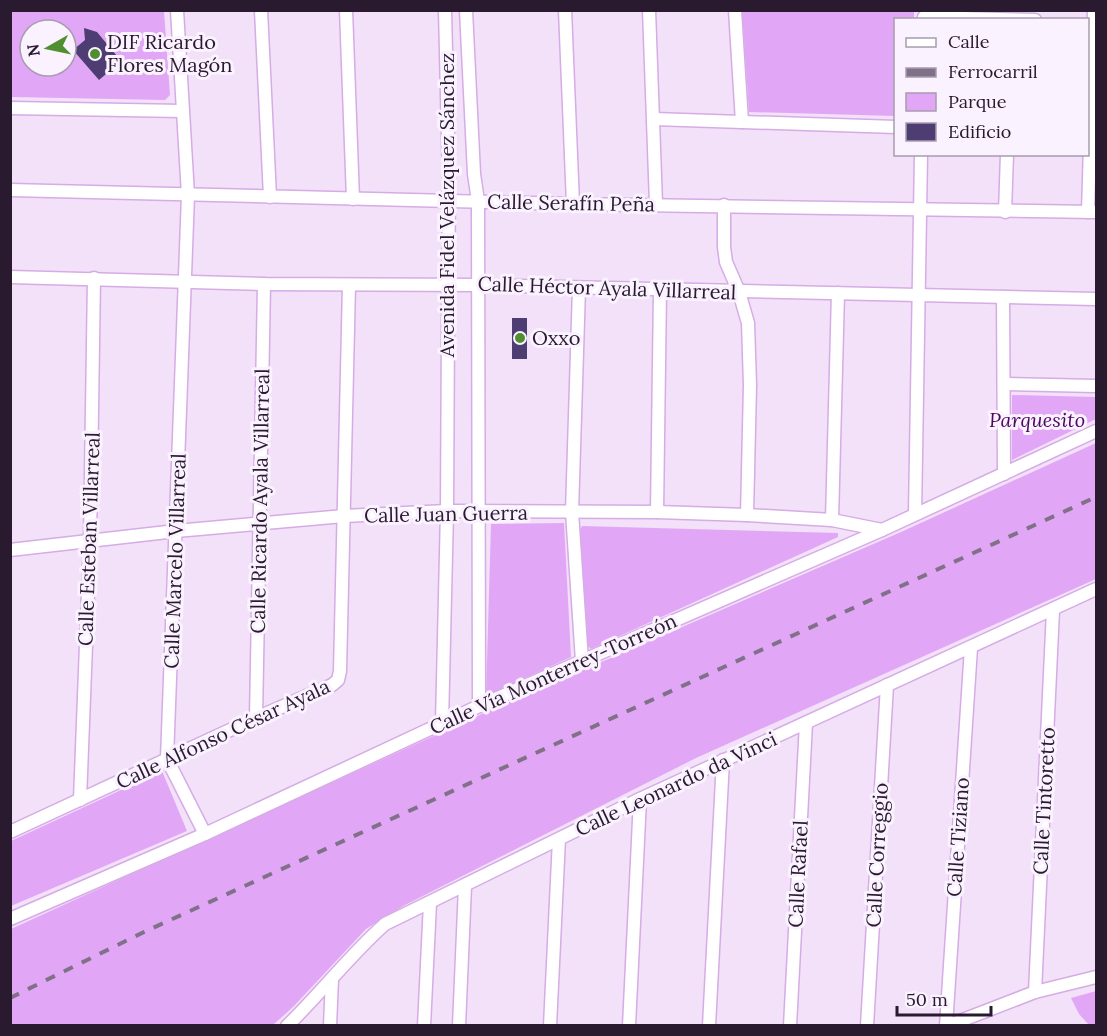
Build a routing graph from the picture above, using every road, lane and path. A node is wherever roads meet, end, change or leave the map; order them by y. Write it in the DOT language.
graph roads {
  1 [pos="177,10"];
  2 [pos="261,10"];
  3 [pos="346,10"];
  4 [pos="445,10"];
  5 [pos="466,10"];
  6 [pos="565,10"];
  7 [pos="649,10"];
  8 [pos="735,10"];
  9 [pos="924,16"];
  10 [pos="1092,17"];
  11 [pos="981,18"];
  12 [pos="10,108"];
  13 [pos="182,111"];
  14 [pos="654,119"];
  15 [pos="742,122"];
  16 [pos="894,127"];
  17 [pos="921,156"];
  18 [pos="1007,156"];
  19 [pos="10,190"];
  20 [pos="188,195"];
  21 [pos="270,197"];
  22 [pos="353,199"];
  23 [pos="447,201"];
  24 [pos="478,201"];
  25 [pos="573,204"];
  26 [pos="656,204"];
  27 [pos="724,205"];
  28 [pos="920,210"];
  29 [pos="1005,212"];
  30 [pos="1092,212"];
  31 [pos="10,277"];
  32 [pos="94,278"];
  33 [pos="185,281"];
  34 [pos="264,284"];
  35 [pos="448,284"];
  36 [pos="349,285"];
  37 [pos="479,285"];
  38 [pos="579,288"];
  39 [pos="660,290"];
  40 [pos="739,292"];
  41 [pos="838,293"];
  42 [pos="919,294"];
  43 [pos="1003,297"];
  44 [pos="1096,299"];
  45 [pos="1004,384"];
  46 [pos="1096,386"];
  47 [pos="1096,431"];
  48 [pos="1004,474"];
  49 [pos="447,511"];
  50 [pos="478,511"];
  51 [pos="572,512"];
  52 [pos="657,512"];
  53 [pos="915,514"];
  54 [pos="747,515"];
  55 [pos="344,516"];
  56 [pos="832,520"];
  57 [pos="261,524"];
  58 [pos="882,530"];
  59 [pos="176,531"];
  60 [pos="90,541"];
  61 [pos="10,550"];
  62 [pos="1096,590"];
  63 [pos="1053,610"];
  64 [pos="970,648"];
  65 [pos="582,661"];
  66 [pos="887,686"];
  67 [pos="479,706"];
  68 [pos="256,718"];
  69 [pos="442,723"];
  70 [pos="806,723"];
  71 [pos="167,759"];
  72 [pos="723,760"];
  73 [pos="640,799"];
  74 [pos="80,800"];
  75 [pos="10,832"];
  76 [pos="205,834"];
  77 [pos="559,839"];
  78 [pos="465,886"];
  79 [pos="430,903"];
  80 [pos="10,919"];
  81 [pos="1096,977"];
  82 [pos="332,979"];
  83 [pos="1035,993"];
  84 [pos="287,1026"];
  85 [pos="330,1026"];
  86 [pos="424,1026"];
  87 [pos="459,1026"];
  88 [pos="550,1026"];
  89 [pos="629,1026"];
  90 [pos="709,1026"];
  91 [pos="790,1026"];
  92 [pos="867,1026"];
  93 [pos="946,1026"];
  1 -- 13 [label="street, Calle Marcelo Villarreal"];
  2 -- 21 [label="street"];
  3 -- 22 [label="street"];
  4 -- 23 [label="street, Avenida Fidel Velázquez Sánchez"];
  5 -- 24 [label="street, Avenida Fidel Velázquez Sánchez"];
  6 -- 25 [label="street"];
  7 -- 14 [label="street"];
  8 -- 15 [label="street"];
  9 -- 11 [label="street"];
  10 -- 30 [label="street"];
  12 -- 13 [label="street"];
  13 -- 20 [label="street, Calle Marcelo Villarreal"];
  14 -- 15 [label="street"];
  14 -- 26 [label="street"];
  15 -- 16 [label="street"];
  17 -- 28 [label="street"];
  18 -- 29 [label="street"];
  19 -- 20 [label="street, Calle Serafín Peña"];
  20 -- 21 [label="street, Calle Serafín Peña"];
  20 -- 33 [label="street, Calle Marcelo Villarreal"];
  21 -- 22 [label="street, Calle Serafín Peña"];
  22 -- 23 [label="street, Calle Serafín Peña"];
  23 -- 24 [label="street, Calle Serafín Peña"];
  23 -- 35 [label="street, Avenida Fidel Velázquez Sánchez"];
  24 -- 25 [label="street, Calle Serafín Peña"];
  24 -- 37 [label="street, Avenida Fidel Velázquez Sánchez"];
  25 -- 26 [label="street, Calle Serafín Peña"];
  26 -- 27 [label="street, Calle Serafín Peña"];
  27 -- 28 [label="street, Calle Serafín Peña"];
  27 -- 40 [label="street"];
  28 -- 29 [label="street, Calle Serafín Peña"];
  28 -- 42 [label="street"];
  29 -- 30 [label="street, Calle Serafín Peña"];
  31 -- 32 [label="street, Calle Héctor Ayala Villarreal"];
  32 -- 33 [label="street, Calle Héctor Ayala Villarreal"];
  32 -- 60 [label="street, Calle Esteban Villarreal"];
  33 -- 34 [label="street, Calle Héctor Ayala Villarreal"];
  33 -- 59 [label="street, Calle Marcelo Villarreal"];
  34 -- 36 [label="street, Calle Héctor Ayala Villarreal"];
  34 -- 57 [label="street, Calle Ricardo Ayala Villarreal"];
  35 -- 36 [label="street, Calle Héctor Ayala Villarreal"];
  35 -- 37 [label="street, Calle Héctor Ayala Villarreal"];
  35 -- 49 [label="street, Avenida Fidel Velázquez Sánchez"];
  36 -- 55 [label="street, Calle Alfonso César Ayala"];
  37 -- 38 [label="street, Calle Héctor Ayala Villarreal"];
  37 -- 50 [label="street, Avenida Fidel Velázquez Sánchez"];
  38 -- 39 [label="street, Calle Héctor Ayala Villarreal"];
  38 -- 51 [label="street"];
  39 -- 40 [label="street, Calle Héctor Ayala Villarreal"];
  39 -- 52 [label="street"];
  40 -- 41 [label="street, Calle Héctor Ayala Villarreal"];
  40 -- 54 [label="street"];
  41 -- 42 [label="street, Calle Héctor Ayala Villarreal"];
  41 -- 56 [label="street"];
  42 -- 43 [label="street, Calle Héctor Ayala Villarreal"];
  42 -- 53 [label="street"];
  43 -- 44 [label="street, Calle Héctor Ayala Villarreal"];
  43 -- 45 [label="street"];
  45 -- 46 [label="street"];
  45 -- 48 [label="street"];
  47 -- 48 [label="street, Calle Vía Monterrey-Torreón"];
  48 -- 53 [label="street, Calle Vía Monterrey-Torreón"];
  49 -- 50 [label="street, Calle Juan Guerra"];
  49 -- 55 [label="street, Calle Juan Guerra"];
  49 -- 69 [label="street, Avenida Fidel Velázquez Sánchez"];
  50 -- 51 [label="street, Calle Juan Guerra"];
  50 -- 67 [label="street, Avenida Fidel Velázquez Sánchez"];
  51 -- 52 [label="street, Calle Juan Guerra"];
  51 -- 65 [label="street"];
  52 -- 54 [label="street, Calle Juan Guerra"];
  53 -- 58 [label="street, Calle Vía Monterrey-Torreón"];
  54 -- 56 [label="street, Calle Juan Guerra"];
  55 -- 57 [label="street, Calle Juan Guerra"];
  55 -- 68 [label="street, Calle Alfonso César Ayala"];
  56 -- 58 [label="street, Calle Juan Guerra"];
  57 -- 59 [label="street, Calle Juan Guerra"];
  57 -- 68 [label="street, Calle Ricardo Ayala Villarreal"];
  58 -- 65 [label="street, Calle Vía Monterrey-Torreón"];
  59 -- 60 [label="street, Calle Juan Guerra"];
  59 -- 71 [label="street, Calle Marcelo Villarreal"];
  60 -- 61 [label="street, Calle Juan Guerra"];
  60 -- 74 [label="street, Calle Esteban Villarreal"];
  62 -- 63 [label="street, Calle Leonardo da Vinci"];
  63 -- 64 [label="street, Calle Leonardo da Vinci"];
  63 -- 83 [label="street, Calle Tintoretto"];
  64 -- 66 [label="street, Calle Leonardo da Vinci"];
  64 -- 93 [label="street, Calle Tiziano"];
  65 -- 67 [label="street, Calle Vía Monterrey-Torreón"];
  66 -- 70 [label="street, Calle Leonardo da Vinci"];
  66 -- 92 [label="street, Calle Correggio"];
  67 -- 69 [label="street, Calle Vía Monterrey-Torreón"];
  68 -- 71 [label="street, Calle Alfonso César Ayala"];
  69 -- 76 [label="street, Calle Vía Monterrey-Torreón"];
  70 -- 72 [label="street, Calle Leonardo da Vinci"];
  70 -- 91 [label="street, Calle Rafael"];
  71 -- 74 [label="street, Calle Alfonso César Ayala"];
  71 -- 76 [label="street, Calle Marcelo Villarreal"];
  72 -- 73 [label="street, Calle Leonardo da Vinci"];
  72 -- 90 [label="street"];
  73 -- 77 [label="street, Calle Leonardo da Vinci"];
  73 -- 89 [label="street"];
  74 -- 75 [label="street, Calle Alfonso César Ayala"];
  76 -- 80 [label="street, Calle Vía Monterrey-Torreón"];
  77 -- 78 [label="street, Calle Leonardo da Vinci"];
  77 -- 88 [label="street"];
  78 -- 79 [label="street, Calle Leonardo da Vinci"];
  78 -- 87 [label="street"];
  79 -- 82 [label="street, Calle Leonardo da Vinci"];
  79 -- 86 [label="street"];
  81 -- 83 [label="street"];
  82 -- 84 [label="street, Calle Leonardo da Vinci"];
  82 -- 85 [label="street"];
  83 -- 93 [label="street"];
}
